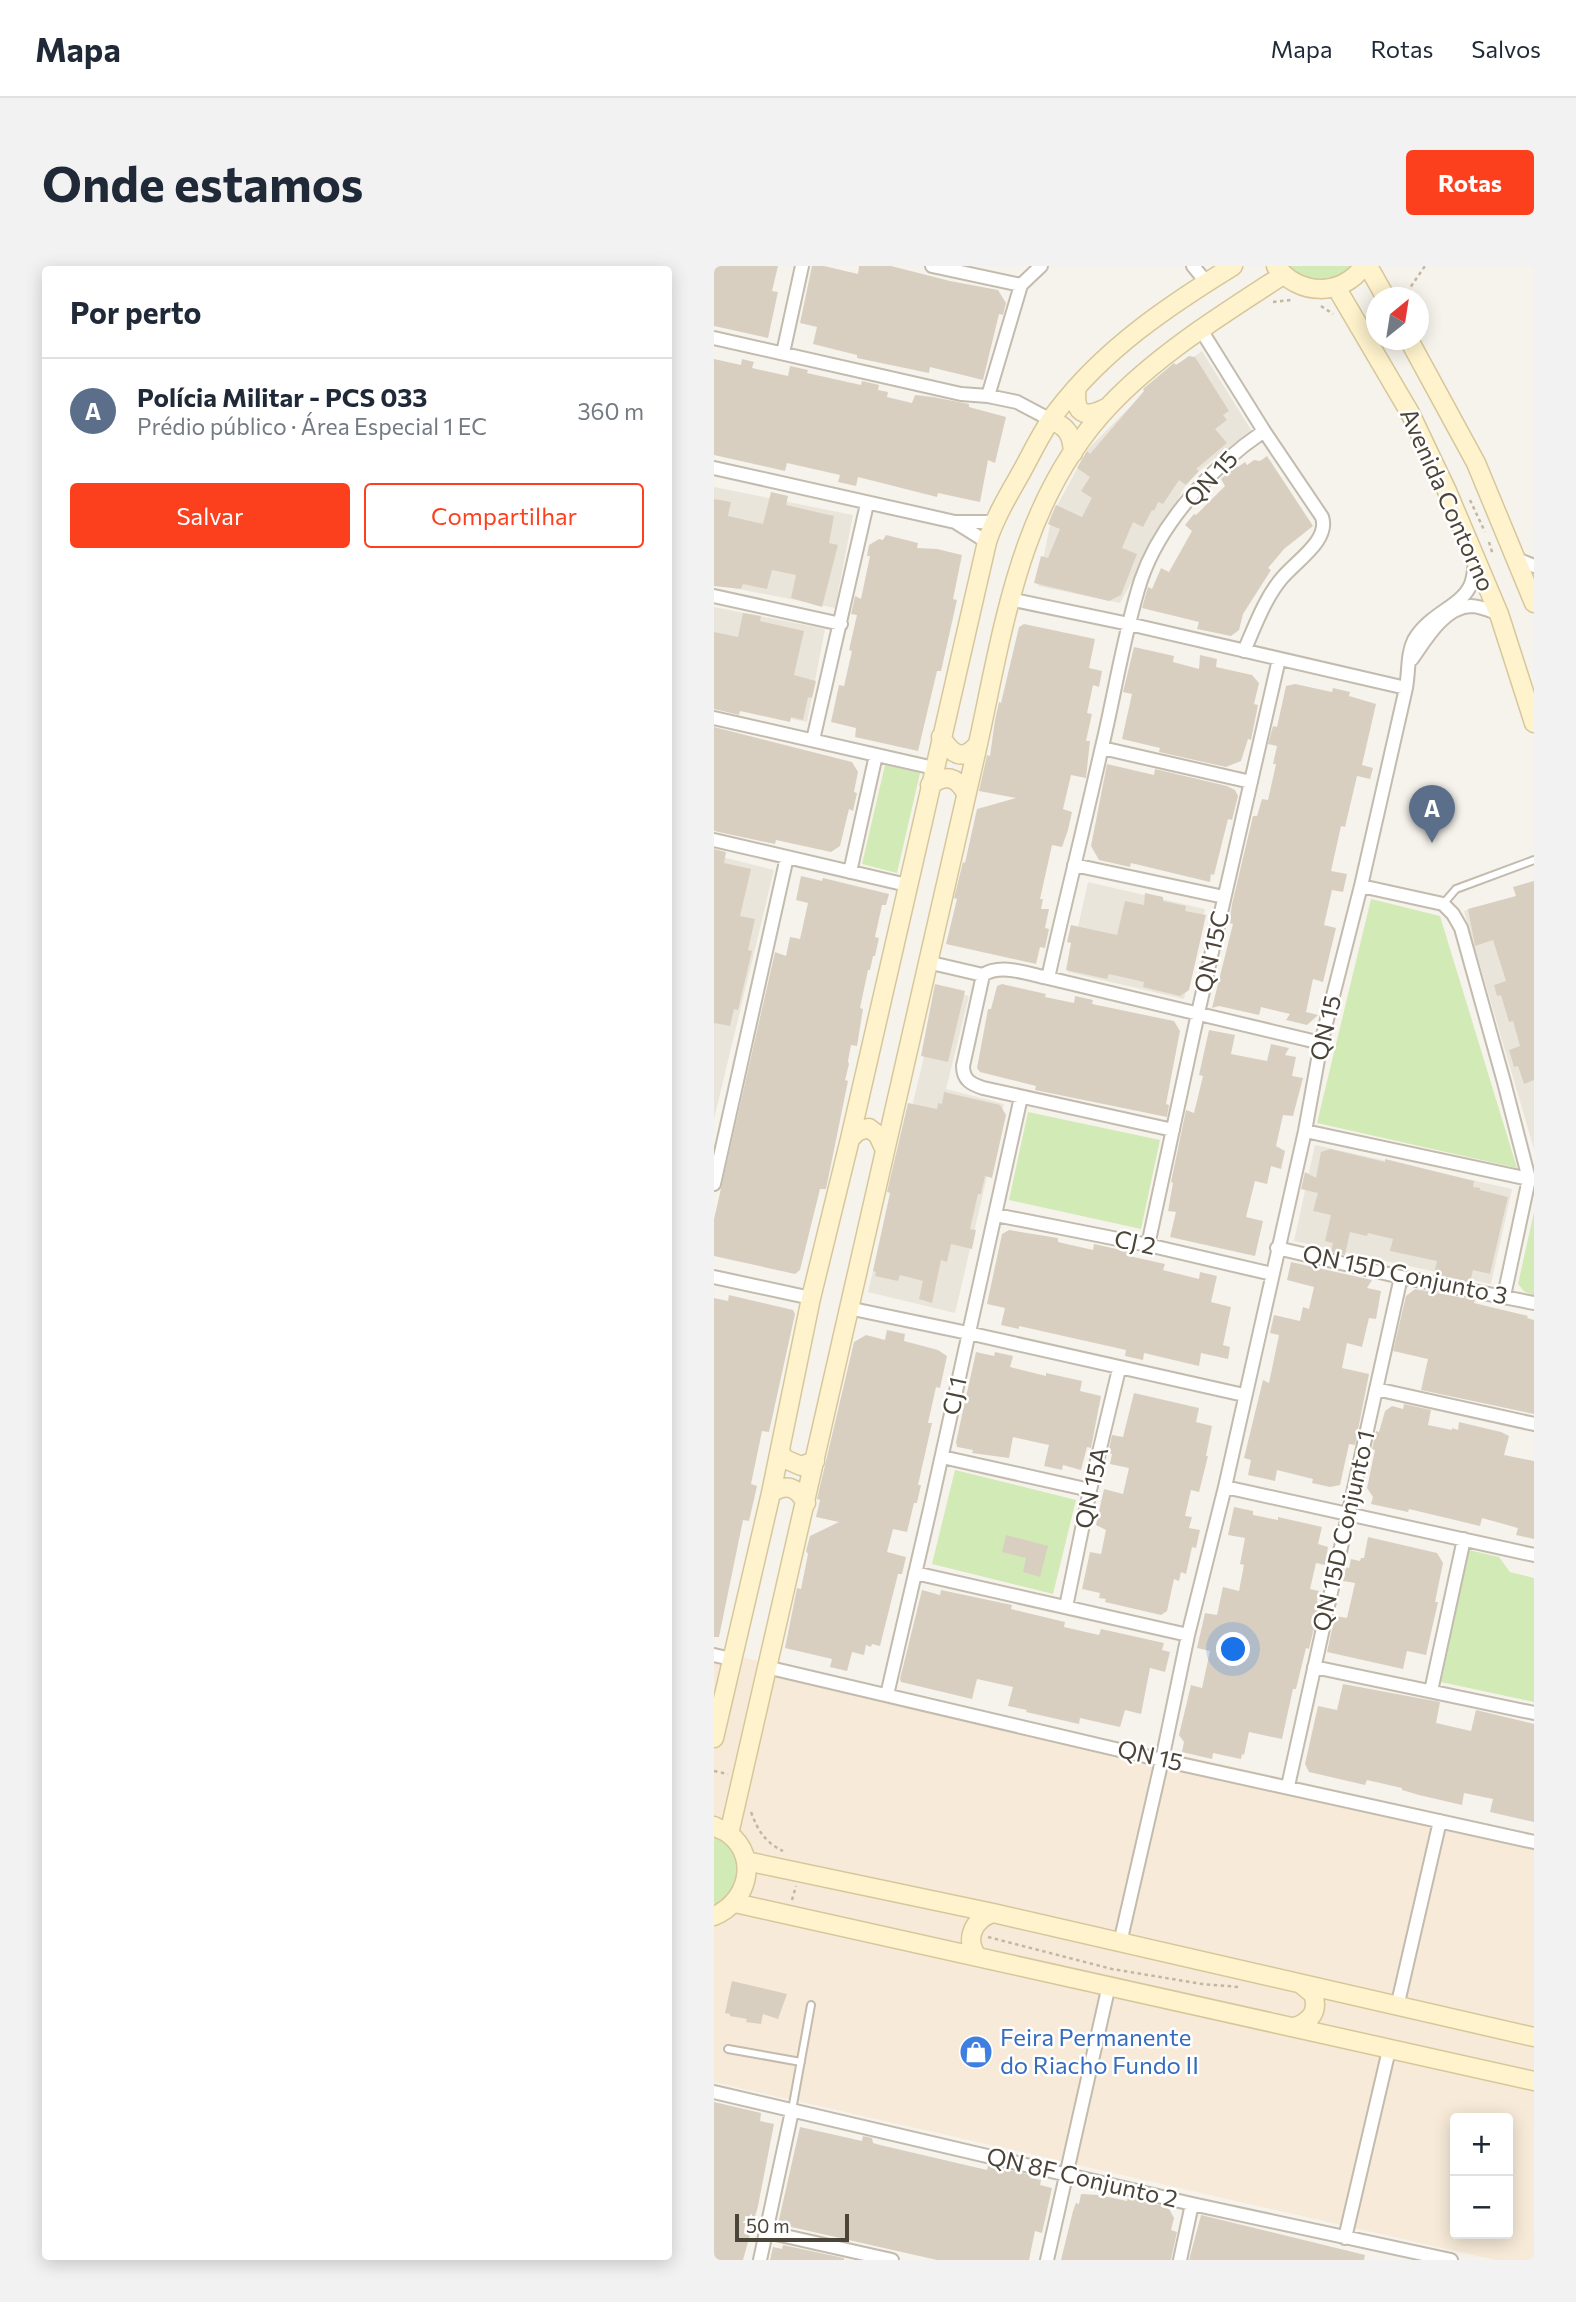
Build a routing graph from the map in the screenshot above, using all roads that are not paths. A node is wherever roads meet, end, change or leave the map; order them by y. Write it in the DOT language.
graph roads {
  1 [pos="802,266"];
  2 [pos="932,266"];
  3 [pos="1193,266"];
  4 [pos="1233,266"];
  5 [pos="1366,266"];
  6 [pos="1033,268"];
  7 [pos="1279,270"];
  8 [pos="1207,283"];
  9 [pos="1021,285"];
  10 [pos="1336,287"];
  11 [pos="1379,287"];
  12 [pos="1201,330"];
  13 [pos="714,338"];
  14 [pos="1414,350"];
  15 [pos="783,353"];
  16 [pos="1077,387"];
  17 [pos="988,396"];
  18 [pos="1107,408"];
  19 [pos="1051,420"];
  20 [pos="1264,431"];
  21 [pos="1073,453"];
  22 [pos="714,468"];
  23 [pos="867,504"];
  24 [pos="955,522"];
  25 [pos="994,522"];
  26 [pos="987,542"];
  27 [pos="1475,559"];
  28 [pos="1517,559"];
  29 [pos="1534,566"];
  30 [pos="714,596"];
  31 [pos="1009,599"];
  32 [pos="1534,601"];
  33 [pos="1499,614"];
  34 [pos="841,624"];
  35 [pos="1129,624"];
  36 [pos="1244,651"];
  37 [pos="1279,659"];
  38 [pos="1410,662"];
  39 [pos="1406,688"];
  40 [pos="714,718"];
  41 [pos="1534,723"];
  42 [pos="941,737"];
  43 [pos="813,740"];
  44 [pos="978,744"];
  45 [pos="1102,748"];
  46 [pos="876,755"];
  47 [pos="932,776"];
  48 [pos="1251,782"];
  49 [pos="966,793"];
  50 [pos="714,840"];
  51 [pos="787,857"];
  52 [pos="1534,860"];
  53 [pos="1074,865"];
  54 [pos="850,872"];
  55 [pos="907,885"];
  56 [pos="1361,886"];
  57 [pos="1224,897"];
  58 [pos="1443,904"];
  59 [pos="927,962"];
  60 [pos="983,975"];
  61 [pos="1048,978"];
  62 [pos="1198,1013"];
  63 [pos="1321,1043"];
  64 [pos="1021,1097"];
  65 [pos="1173,1130"];
  66 [pos="1305,1131"];
  67 [pos="850,1139"];
  68 [pos="718,1148"];
  69 [pos="884,1148"];
  70 [pos="1529,1179"];
  71 [pos="714,1184"];
  72 [pos="996,1215"];
  73 [pos="1148,1245"];
  74 [pos="1277,1248"];
  75 [pos="1272,1274"];
  76 [pos="714,1277"];
  77 [pos="1401,1277"];
  78 [pos="1504,1296"];
  79 [pos="811,1298"];
  80 [pos="1534,1303"];
  81 [pos="848,1308"];
  82 [pos="968,1333"];
  83 [pos="1119,1369"];
  84 [pos="1377,1389"];
  85 [pos="1244,1395"];
  86 [pos="1534,1424"];
  87 [pos="780,1452"];
  88 [pos="942,1457"];
  89 [pos="814,1461"];
  90 [pos="1225,1487"];
  91 [pos="1090,1490"];
  92 [pos="771,1493"];
  93 [pos="806,1503"];
  94 [pos="1348,1513"];
  95 [pos="1464,1539"];
  96 [pos="1534,1555"];
  97 [pos="915,1573"];
  98 [pos="1066,1607"];
  99 [pos="1188,1635"];
  100 [pos="723,1657"];
  101 [pos="766,1667"];
  102 [pos="1314,1667"];
  103 [pos="1431,1691"];
  104 [pos="887,1695"];
  105 [pos="1534,1713"];
  106 [pos="714,1738"];
  107 [pos="1162,1759"];
  108 [pos="1289,1786"];
  109 [pos="1440,1821"];
  110 [pos="722,1830"];
  111 [pos="1534,1842"];
  112 [pos="746,1861"];
  113 [pos="735,1903"];
  114 [pos="993,1913"];
  115 [pos="714,1916"];
  116 [pos="1119,1943"];
  117 [pos="977,1956"];
  118 [pos="1301,1984"];
  119 [pos="1109,1985"];
  120 [pos="811,2005"];
  121 [pos="1397,2007"];
  122 [pos="1295,2027"];
  123 [pos="1534,2037"];
  124 [pos="728,2049"];
  125 [pos="1389,2050"];
  126 [pos="801,2062"];
  127 [pos="1534,2081"];
  128 [pos="714,2092"];
  129 [pos="792,2110"];
  130 [pos="1065,2174"];
  131 [pos="1192,2204"];
  132 [pos="767,2232"];
  133 [pos="1345,2238"];
  134 [pos="760,2260"];
  135 [pos="892,2260"];
  136 [pos="1047,2260"];
  137 [pos="1180,2260"];
  138 [pos="1451,2260"];
  1 -- 15 [label="street"];
  2 -- 9 [label="street"];
  3 -- 8 [label="street"];
  4 -- 8 [label="main road"];
  5 -- 10 [label="main road"];
  5 -- 11 [label="main road"];
  6 -- 9 [label="street"];
  7 -- 10 [label="main road"];
  7 -- 12 [label="main road"];
  8 -- 16 [label="main road"];
  9 -- 17 [label="street"];
  10 -- 27 [label="main road, Avenida Contorno"];
  12 -- 18 [label="main road"];
  12 -- 20 [label="street"];
  13 -- 15 [label="street"];
  14 -- 28 [label="main road, Avenida Contorno"];
  15 -- 17 [label="street"];
  16 -- 18 [label="main road"];
  16 -- 19 [label="main road"];
  17 -- 19 [label="street"];
  18 -- 21 [label="main road"];
  19 -- 21 [label="main road"];
  19 -- 25 [label="main road"];
  20 -- 35 [label="street, QN 15"];
  20 -- 36 [label="street"];
  21 -- 31 [label="main road"];
  22 -- 23 [label="street"];
  23 -- 24 [label="street"];
  23 -- 34 [label="street"];
  24 -- 25 [label="street"];
  24 -- 26 [label="street"];
  25 -- 26 [label="main road"];
  26 -- 42 [label="main road"];
  27 -- 33 [label="main road, Avenida Contorno"];
  27 -- 38 [label="street, QN 15"];
  28 -- 29 [label="street"];
  28 -- 32 [label="main road, Avenida Contorno"];
  30 -- 34 [label="street"];
  31 -- 35 [label="street"];
  31 -- 44 [label="main road"];
  33 -- 38 [label="street, QN 15"];
  33 -- 41 [label="main road, Avenida Contorno"];
  34 -- 43 [label="street"];
  35 -- 36 [label="street"];
  35 -- 45 [label="street, QN 15"];
  36 -- 37 [label="street"];
  37 -- 39 [label="street"];
  37 -- 48 [label="street, QN 15C"];
  38 -- 39 [label="street, QN 15"];
  39 -- 56 [label="street, QN 15"];
  40 -- 43 [label="street"];
  42 -- 44 [label="main road"];
  42 -- 47 [label="main road"];
  43 -- 46 [label="street"];
  44 -- 49 [label="main road"];
  45 -- 48 [label="street"];
  45 -- 53 [label="street, QN 15"];
  46 -- 47 [label="street"];
  46 -- 54 [label="street"];
  47 -- 49 [label="main road"];
  47 -- 55 [label="main road"];
  48 -- 57 [label="street, QN 15C"];
  49 -- 59 [label="main road"];
  50 -- 51 [label="street"];
  51 -- 54 [label="street"];
  51 -- 68 [label="street"];
  52 -- 58 [label="lane"];
  53 -- 57 [label="street"];
  53 -- 61 [label="street, QN 15"];
  54 -- 55 [label="street"];
  55 -- 67 [label="main road"];
  56 -- 58 [label="street"];
  56 -- 63 [label="street, QN 15"];
  57 -- 62 [label="street, QN 15C"];
  58 -- 70 [label="street"];
  59 -- 60 [label="street"];
  59 -- 69 [label="main road"];
  60 -- 61 [label="street"];
  60 -- 64 [label="street"];
  61 -- 62 [label="street"];
  62 -- 63 [label="street"];
  62 -- 65 [label="street, QN 15C"];
  63 -- 66 [label="street, QN 15"];
  64 -- 65 [label="street"];
  64 -- 72 [label="street, CJ 1"];
  65 -- 73 [label="street, QN 15C"];
  66 -- 70 [label="street"];
  66 -- 74 [label="street, QN 15"];
  67 -- 69 [label="main road"];
  67 -- 79 [label="main road"];
  68 -- 71 [label="street"];
  69 -- 81 [label="main road"];
  70 -- 78 [label="street"];
  72 -- 73 [label="street, CJ 2"];
  72 -- 82 [label="street, CJ 1"];
  73 -- 75 [label="street, CJ 2"];
  74 -- 75 [label="street, QN 15"];
  74 -- 77 [label="street, QN 15D Conjunto 3"];
  75 -- 85 [label="street, QN 15"];
  76 -- 79 [label="street"];
  77 -- 78 [label="street, QN 15D Conjunto 3"];
  77 -- 84 [label="street, QN 15D Conjunto 1"];
  78 -- 80 [label="street, QN 15D Conjunto 3"];
  79 -- 87 [label="main road"];
  81 -- 82 [label="street"];
  81 -- 89 [label="main road"];
  82 -- 83 [label="street"];
  82 -- 88 [label="street, CJ 1"];
  83 -- 85 [label="street"];
  83 -- 91 [label="street, QN 15A"];
  84 -- 86 [label="street"];
  84 -- 94 [label="street, QN 15D Conjunto 1"];
  85 -- 90 [label="street, QN 15"];
  87 -- 89 [label="main road"];
  87 -- 92 [label="main road"];
  88 -- 91 [label="street"];
  88 -- 97 [label="street, CJ 1"];
  89 -- 93 [label="main road"];
  90 -- 94 [label="street"];
  90 -- 99 [label="street, QN 15"];
  91 -- 98 [label="street, QN 15A"];
  92 -- 93 [label="main road"];
  92 -- 100 [label="main road"];
  93 -- 101 [label="main road"];
  94 -- 95 [label="street"];
  94 -- 102 [label="street, QN 15D Conjunto 1"];
  95 -- 96 [label="street"];
  95 -- 103 [label="street"];
  97 -- 98 [label="street"];
  97 -- 104 [label="street, CJ 1"];
  98 -- 99 [label="street"];
  99 -- 107 [label="street, QN 15"];
  100 -- 106 [label="main road"];
  101 -- 104 [label="street, QN 15"];
  101 -- 110 [label="main road"];
  102 -- 103 [label="street"];
  102 -- 108 [label="street, QN 15D Conjunto 1"];
  103 -- 105 [label="street"];
  104 -- 107 [label="street, QN 15"];
  107 -- 108 [label="street, QN 15"];
  107 -- 116 [label="street, QN 15"];
  108 -- 109 [label="street, QN 15"];
  109 -- 111 [label="street, QN 15"];
  109 -- 121 [label="street"];
  110 -- 112 [label="main road"];
  112 -- 113 [label="main road"];
  112 -- 114 [label="main road"];
  113 -- 115 [label="main road"];
  113 -- 117 [label="main road"];
  114 -- 116 [label="main road"];
  114 -- 117 [label="main road"];
  116 -- 118 [label="main road"];
  117 -- 119 [label="main road"];
  118 -- 121 [label="main road"];
  118 -- 122 [label="main road"];
  119 -- 122 [label="main road"];
  119 -- 130 [label="street"];
  120 -- 126 [label="lane"];
  121 -- 123 [label="main road"];
  122 -- 125 [label="main road"];
  124 -- 126 [label="lane"];
  125 -- 127 [label="main road"];
  125 -- 133 [label="street"];
  126 -- 129 [label="lane"];
  128 -- 129 [label="street, QN 8F Conjunto 2"];
  129 -- 130 [label="street, QN 8F Conjunto 2"];
  129 -- 132 [label="street"];
  130 -- 131 [label="street, QN 8F Conjunto 2"];
  130 -- 136 [label="street"];
  131 -- 133 [label="street, QN 8F Conjunto 2"];
  131 -- 137 [label="street"];
  132 -- 134 [label="street"];
  132 -- 135 [label="street"];
  133 -- 138 [label="street, QN 8F Conjunto 2"];
}
